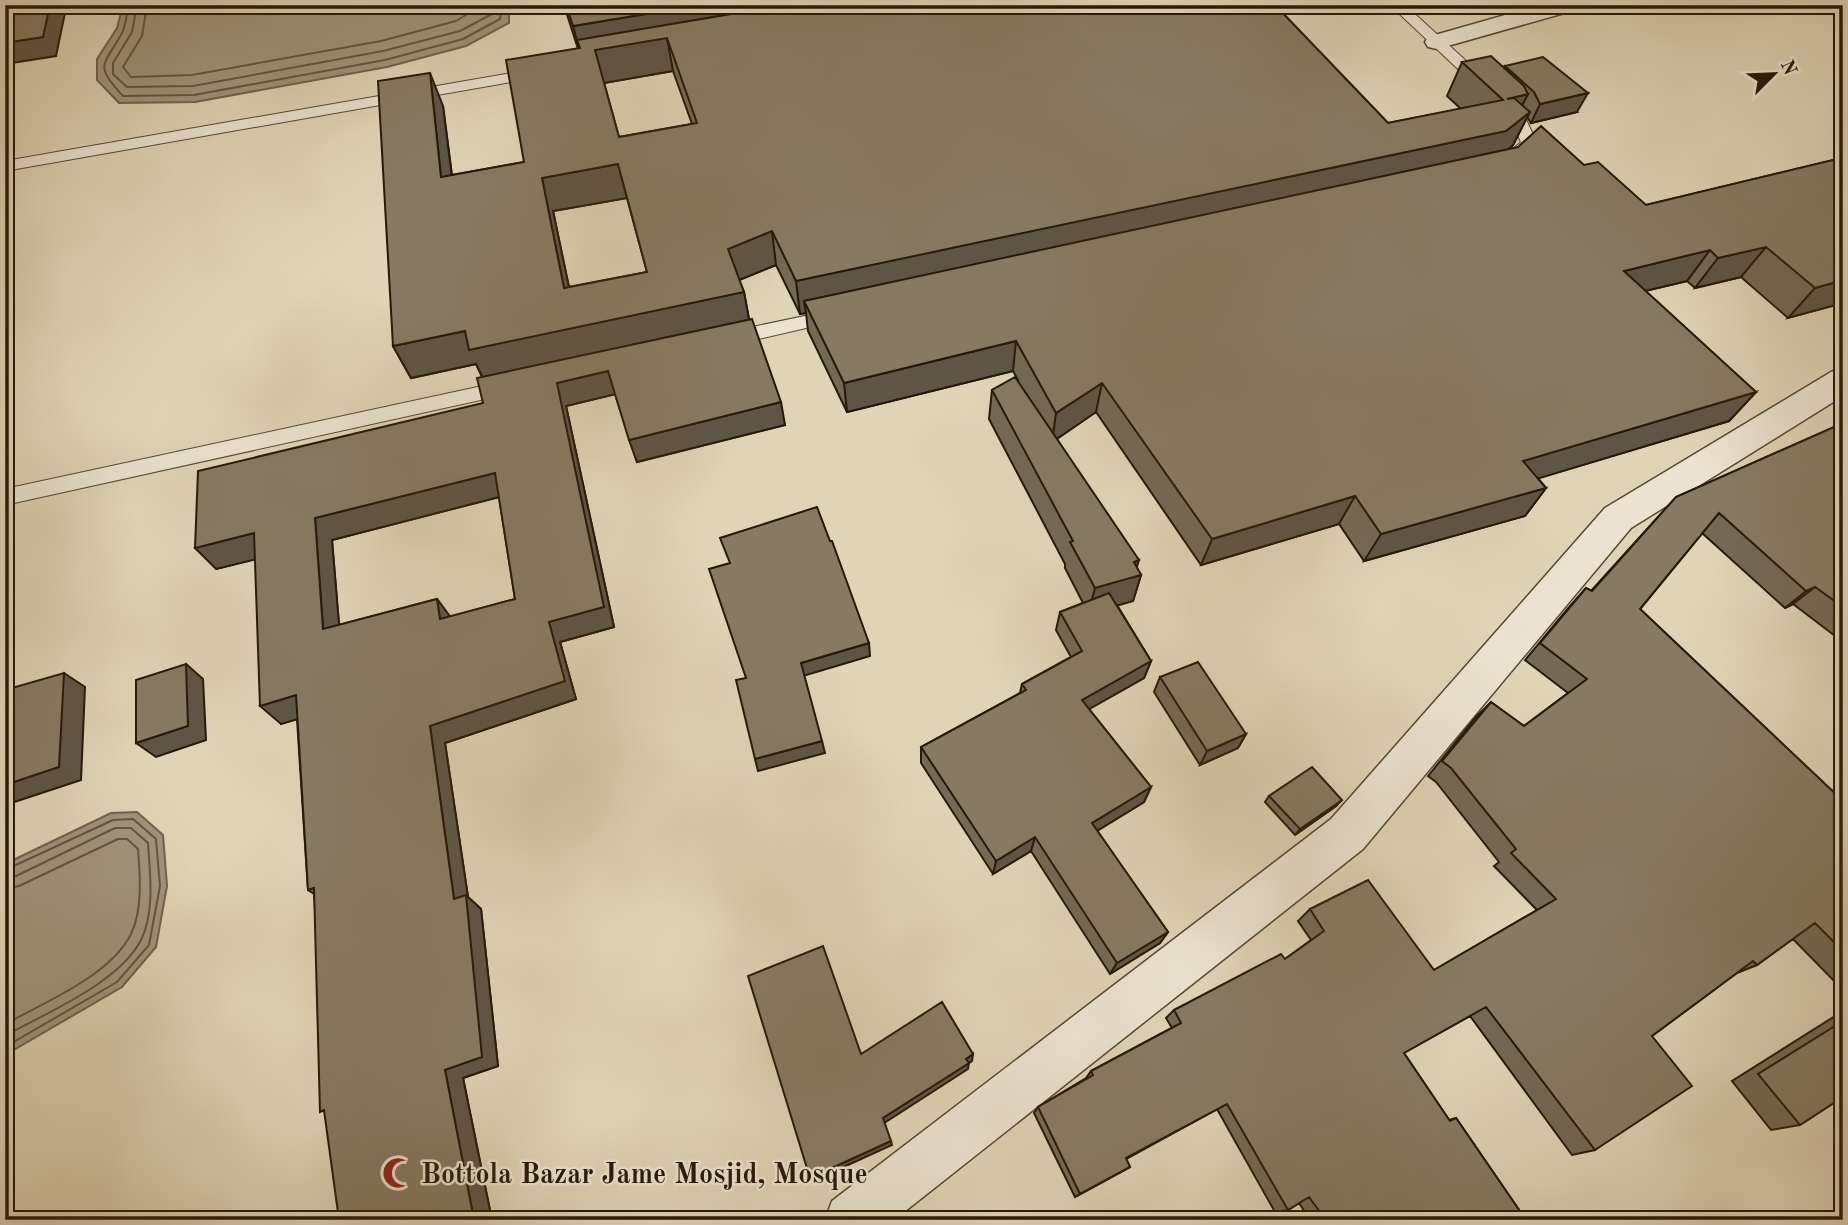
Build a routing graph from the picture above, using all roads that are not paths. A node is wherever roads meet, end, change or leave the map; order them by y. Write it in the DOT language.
graph roads {
  1 [pos="1397,5"];
  2 [pos="1567,5"];
  3 [pos="1437,43"];
  4 [pos="559,70"];
  5 [pos="5,166"];
  6 [pos="1495,171"];
  7 [pos="858,310"];
  8 [pos="708,344"];
  9 [pos="1843,380"];
  10 [pos="531,382"];
  11 [pos="5,497"];
  12 [pos="851,1220"];
  1 -- 3 [label="lane"];
  2 -- 3 [label="street"];
  3 -- 6 [label="lane"];
  4 -- 5 [label="lane"];
  7 -- 8 [label="lane"];
  9 -- 12 [label="street"];
  10 -- 11 [label="lane"];
}
